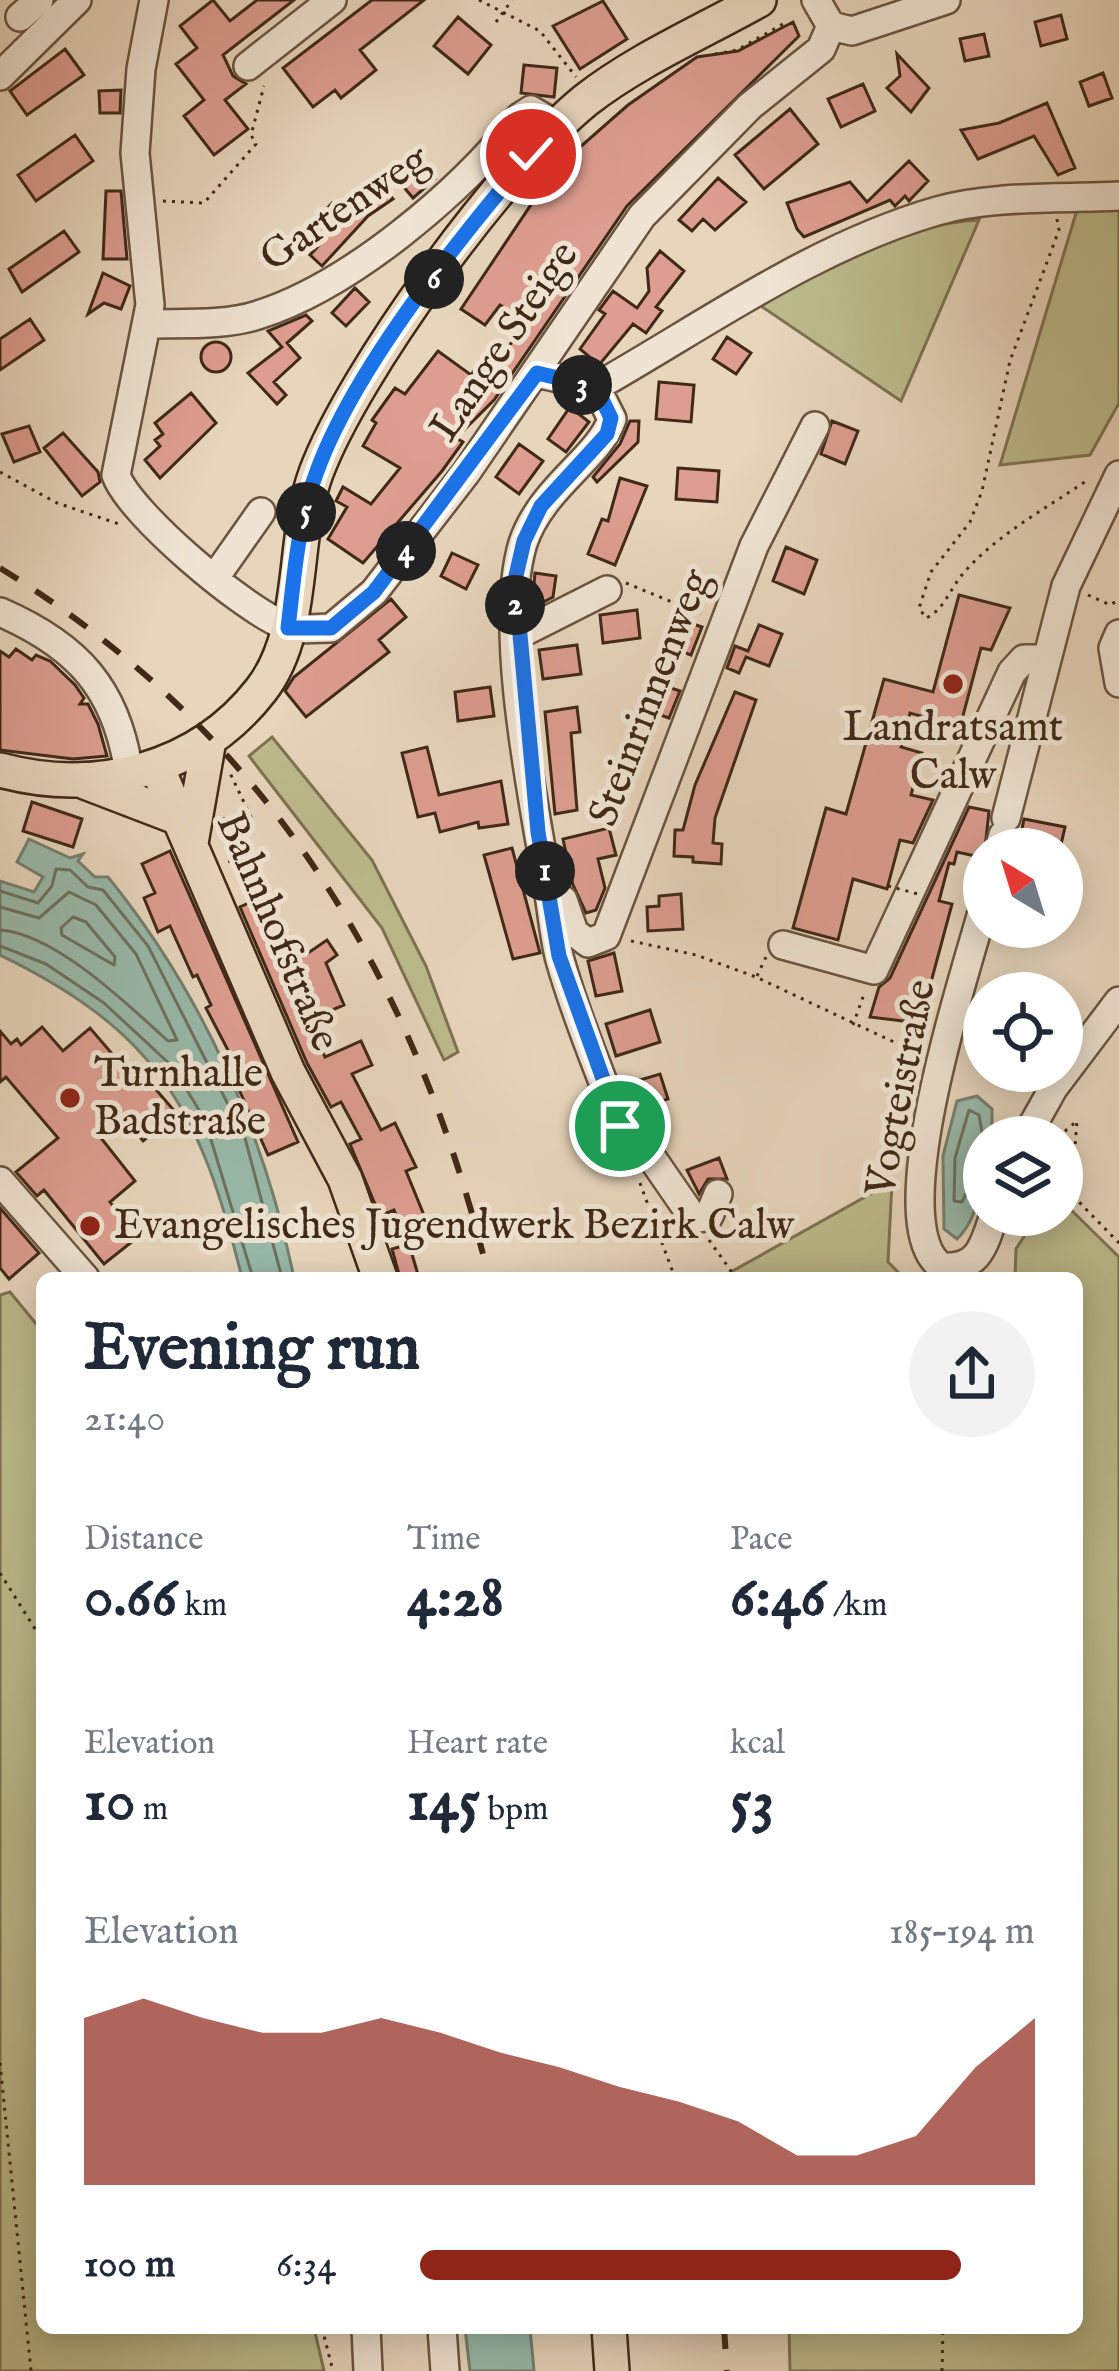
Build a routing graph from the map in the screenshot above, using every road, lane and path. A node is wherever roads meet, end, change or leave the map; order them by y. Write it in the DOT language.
graph roads {
  1 [pos="77,0"];
  2 [pos="154,0"];
  3 [pos="332,0"];
  4 [pos="479,0"];
  5 [pos="512,0"];
  6 [pos="816,0"];
  7 [pos="946,0"];
  8 [pos="771,12"];
  9 [pos="501,13"];
  10 [pos="496,22"];
  11 [pos="831,26"];
  12 [pos="707,56"];
  13 [pos="0,76"];
  14 [pos="256,76"];
  15 [pos="586,100"];
  16 [pos="558,126"];
  17 [pos="1119,196"];
  18 [pos="1054,199"];
  19 [pos="159,201"];
  20 [pos="147,324"];
  21 [pos="537,373"];
  22 [pos="596,387"];
  23 [pos="815,426"];
  24 [pos="0,472"];
  25 [pos="1116,479"];
  26 [pos="262,512"];
  27 [pos="122,524"];
  28 [pos="216,576"];
  29 [pos="607,590"];
  30 [pos="1086,594"];
  31 [pos="1119,600"];
  32 [pos="0,612"];
  33 [pos="708,616"];
  34 [pos="288,628"];
  35 [pos="1119,634"];
  36 [pos="516,636"];
  37 [pos="1043,659"];
  38 [pos="1119,683"];
  39 [pos="214,748"];
  40 [pos="0,770"];
  41 [pos="143,770"];
  42 [pos="84,782"];
  43 [pos="213,803"];
  44 [pos="1004,828"];
  45 [pos="196,829"];
  46 [pos="538,832"];
  47 [pos="888,886"];
  48 [pos="918,894"];
  49 [pos="214,900"];
  50 [pos="606,936"];
  51 [pos="783,945"];
  52 [pos="973,948"];
  53 [pos="862,1000"];
  54 [pos="1119,1001"];
  55 [pos="853,1027"];
  56 [pos="943,1059"];
  57 [pos="1038,1116"];
  58 [pos="620,1126"];
  59 [pos="631,1158"];
  60 [pos="0,1181"];
  61 [pos="718,1194"];
  62 [pos="1083,1206"];
  63 [pos="694,1219"];
  64 [pos="994,1236"];
  65 [pos="1119,1244"];
  66 [pos="81,1272"];
  67 [pos="378,1272"];
  68 [pos="673,1272"];
  69 [pos="732,1272"];
  70 [pos="0,1573"];
  71 [pos="36,1630"];
  72 [pos="0,2063"];
  73 [pos="324,2334"];
  74 [pos="366,2334"];
  75 [pos="442,2334"];
  76 [pos="609,2334"];
  77 [pos="943,2334"];
  78 [pos="31,2371"];
  79 [pos="333,2371"];
  80 [pos="368,2371"];
  81 [pos="445,2371"];
  82 [pos="612,2371"];
  83 [pos="942,2371"];
  1 -- 13 [label="street"];
  2 -- 20 [label="street"];
  3 -- 14 [label="street"];
  4 -- 9 [label="path"];
  5 -- 9 [label="path"];
  6 -- 11 [label="street"];
  7 -- 11 [label="street"];
  8 -- 12 [label="path"];
  8 -- 15 [label="main road"];
  9 -- 10 [label="path"];
  9 -- 15 [label="path"];
  11 -- 21 [label="street, Lange Steige"];
  14 -- 19 [label="path"];
  15 -- 16 [label="main road"];
  16 -- 20 [label="street, Gartenweg"];
  16 -- 34 [label="main road"];
  17 -- 18 [label="street"];
  18 -- 22 [label="street"];
  18 -- 25 [label="path"];
  20 -- 28 [label="street"];
  21 -- 22 [label="street"];
  21 -- 34 [label="street, Lange Steige"];
  22 -- 36 [label="street"];
  23 -- 50 [label="street, Steinrinnenweg"];
  24 -- 27 [label="path"];
  25 -- 37 [label="street"];
  26 -- 28 [label="street"];
  28 -- 34 [label="street"];
  29 -- 33 [label="path"];
  29 -- 36 [label="street"];
  30 -- 31 [label="path"];
  32 -- 41 [label="street"];
  34 -- 39 [label="main road"];
  35 -- 38 [label="street"];
  36 -- 46 [label="street"];
  37 -- 44 [label="street"];
  37 -- 51 [label="street"];
  39 -- 41 [label="main road"];
  39 -- 45 [label="main road"];
  39 -- 45 [label="path"];
  40 -- 42 [label="main road"];
  41 -- 42 [label="main road"];
  41 -- 45 [label="main road, Bahnhofstraße"];
  42 -- 45 [label="main road"];
  43 -- 45 [label="path"];
  45 -- 49 [label="main road, Bahnhofstraße"];
  45 -- 49 [label="path"];
  46 -- 50 [label="street, Steinrinnenweg"];
  46 -- 58 [label="street"];
  47 -- 48 [label="path, bridge"];
  49 -- 67 [label="main road, Bahnhofstraße"];
  50 -- 55 [label="path"];
  52 -- 56 [label="street, Vogteistraße"];
  53 -- 55 [label="path"];
  54 -- 57 [label="street"];
  55 -- 56 [label="path"];
  56 -- 64 [label="street, Vogteistraße"];
  58 -- 59 [label="street"];
  58 -- 63 [label="street"];
  59 -- 68 [label="path"];
  60 -- 66 [label="street"];
  61 -- 63 [label="street"];
  62 -- 65 [label="path"];
  63 -- 69 [label="path"];
  70 -- 71 [label="path"];
  72 -- 78 [label="path"];
  73 -- 79 [label="path"];
  74 -- 80 [label="street"];
  75 -- 81 [label="street"];
  76 -- 82 [label="main road"];
  77 -- 83 [label="path"];
}
